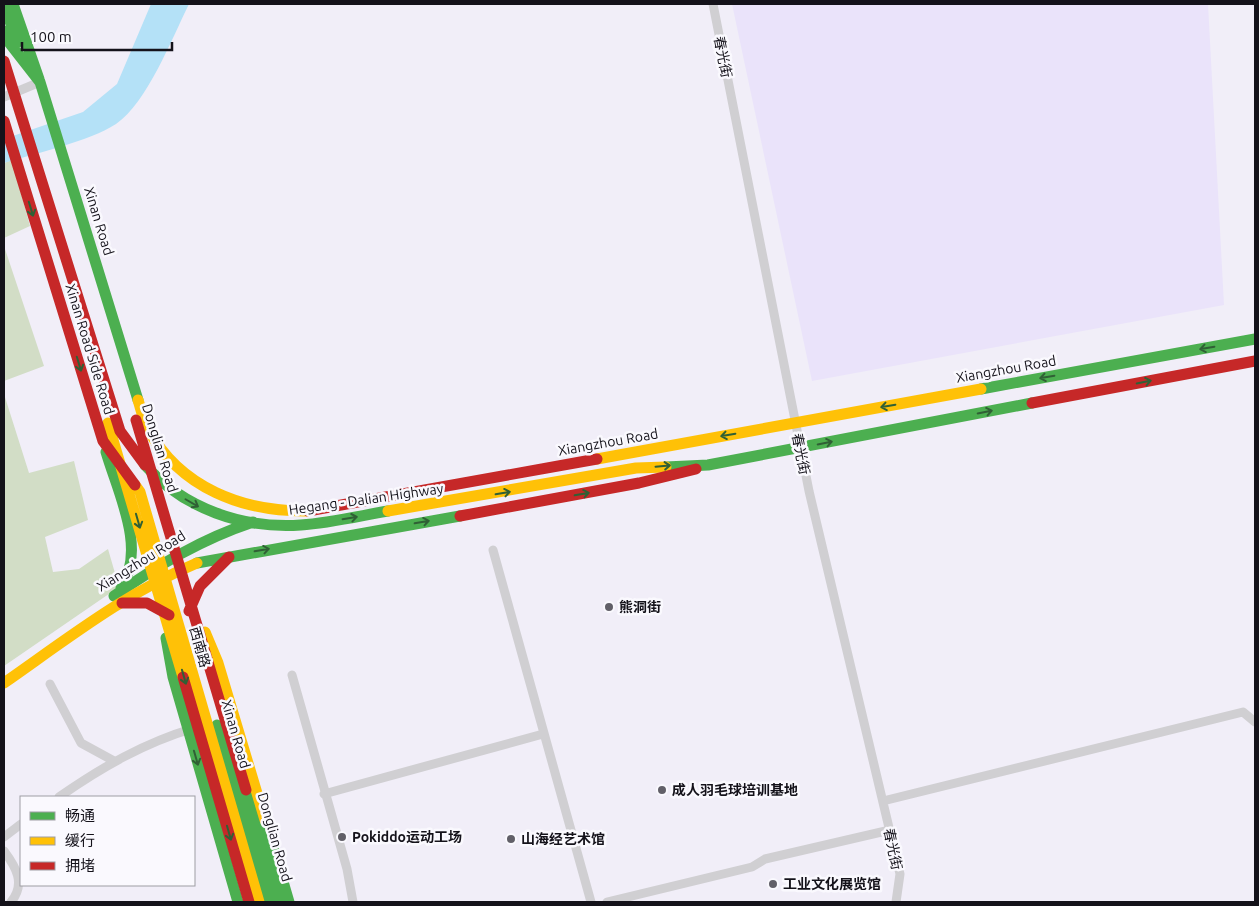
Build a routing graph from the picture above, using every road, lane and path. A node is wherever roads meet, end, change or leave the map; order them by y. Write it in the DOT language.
graph roads {
  1 [pos="13,4"];
  2 [pos="713,4"];
  3 [pos="4,6"];
  4 [pos="4,31"];
  5 [pos="4,61"];
  6 [pos="40,82"];
  7 [pos="7,94"];
  8 [pos="4,121"];
  9 [pos="1255,339"];
  10 [pos="1255,361"];
  11 [pos="795,423"];
  12 [pos="148,428"];
  13 [pos="103,442"];
  14 [pos="800,447"];
  15 [pos="708,465"];
  16 [pos="144,491"];
  17 [pos="315,511"];
  18 [pos="493,550"];
  19 [pos="230,556"];
  20 [pos="165,561"];
  21 [pos="169,575"];
  22 [pos="184,582"];
  23 [pos="159,591"];
  24 [pos="116,599"];
  25 [pos="183,623"];
  26 [pos="4,672"];
  27 [pos="292,675"];
  28 [pos="4,684"];
  29 [pos="50,684"];
  30 [pos="1255,722"];
  31 [pos="207,724"];
  32 [pos="544,734"];
  33 [pos="114,761"];
  34 [pos="324,794"];
  35 [pos="61,796"];
  36 [pos="883,801"];
  37 [pos="20,825"];
  38 [pos="890,830"];
  39 [pos="4,837"];
  40 [pos="4,851"];
  41 [pos="11,902"];
  42 [pos="238,902"];
  43 [pos="249,902"];
  44 [pos="259,902"];
  45 [pos="269,902"];
  46 [pos="279,902"];
  47 [pos="289,902"];
  48 [pos="353,902"];
  49 [pos="591,902"];
  50 [pos="607,902"];
  51 [pos="896,902"];
  1 -- 6 [label="main road"];
  2 -- 11 [label="street, 春光街"];
  3 -- 22 [label="main road, Donglian Road"];
  4 -- 6 [label="main road, Xinan Road"];
  5 -- 7 [label="main road"];
  6 -- 7 [label="street"];
  6 -- 12 [label="main road, Xinan Road"];
  7 -- 15 [label="main road, Hegang - Dalian Highway, one-way"];
  7 -- 23 [label="main road, one-way"];
  8 -- 13 [label="main road, Xinan Road Side Road, one-way"];
  9 -- 11 [label="main road, Xiangzhou Road, one-way"];
  14 -- 10 [label="main road, Xiangzhou Road, one-way"];
  11 -- 14 [label="street, 春光街"];
  11 -- 17 [label="main road, Xiangzhou Road, one-way"];
  12 -- 13 [label="main road"];
  12 -- 16 [label="main road"];
  12 -- 17 [label="main road, Hegang - Dalian Highway"];
  13 -- 16 [label="main road, Xinan Road Side Road"];
  13 -- 24 [label="main road"];
  14 -- 15 [label="main road, Xiangzhou Road"];
  14 -- 36 [label="street, 春光街"];
  19 -- 15 [label="main road, Xiangzhou Road, one-way"];
  16 -- 20 [label="main road, Xinan Road Side Road"];
  17 -- 20 [label="main road, Xiangzhou Road"];
  18 -- 32 [label="street"];
  19 -- 21 [label="main road, Xiangzhou Road"];
  19 -- 25 [label="main road"];
  20 -- 21 [label="main road"];
  20 -- 24 [label="main road, Xiangzhou Road"];
  21 -- 24 [label="main road, Xiangzhou Road"];
  21 -- 25 [label="main road, Xinan Road"];
  22 -- 46 [label="main road, Donglian Road"];
  22 -- 47 [label="main road"];
  23 -- 42 [label="main road, one-way"];
  23 -- 43 [label="main road, one-way"];
  24 -- 25 [label="main road"];
  24 -- 26 [label="main road, Xiangzhou Road"];
  24 -- 28 [label="main road, Xiangzhou Road"];
  25 -- 31 [label="main road, 西南路"];
  25 -- 45 [label="main road, Xinan Road"];
  27 -- 34 [label="street"];
  29 -- 33 [label="street"];
  30 -- 36 [label="street"];
  31 -- 33 [label="street"];
  31 -- 44 [label="main road, Xinan Road"];
  32 -- 34 [label="street"];
  32 -- 49 [label="street"];
  33 -- 35 [label="street"];
  34 -- 48 [label="street"];
  36 -- 38 [label="street, 春光街"];
  37 -- 39 [label="street"];
  38 -- 50 [label="street"];
  38 -- 51 [label="street, 春光街"];
  40 -- 41 [label="street"];
}
